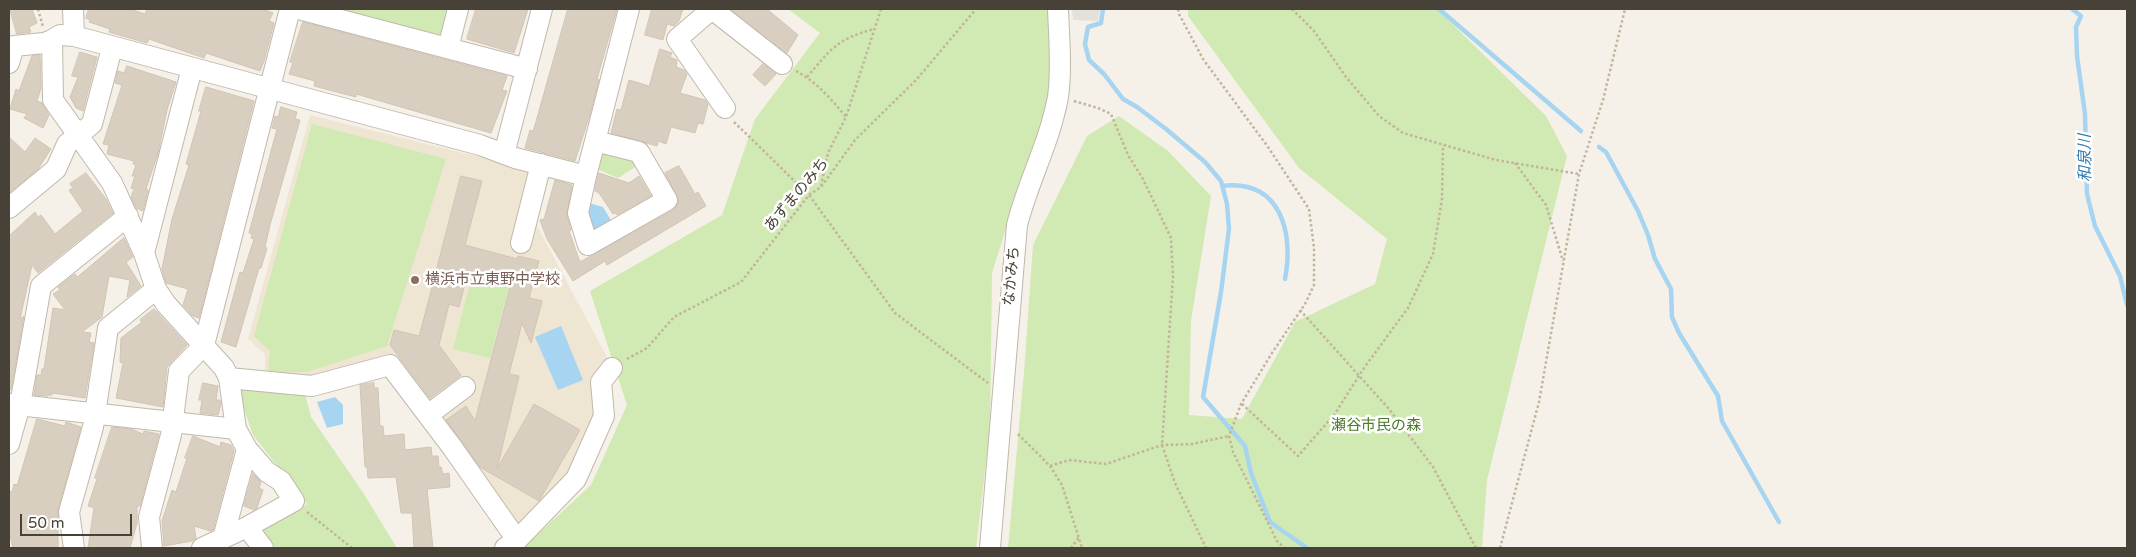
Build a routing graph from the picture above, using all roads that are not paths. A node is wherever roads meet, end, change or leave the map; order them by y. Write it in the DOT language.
graph roads {
  1 [pos="72,9"];
  2 [pos="290,9"];
  3 [pos="299,9"];
  4 [pos="458,9"];
  5 [pos="542,9"];
  6 [pos="629,9"];
  7 [pos="712,9"];
  8 [pos="1058,9"];
  9 [pos="74,36"];
  10 [pos="52,40"];
  11 [pos="112,48"];
  12 [pos="448,48"];
  13 [pos="9,63"];
  14 [pos="782,64"];
  15 [pos="192,68"];
  16 [pos="527,69"];
  17 [pos="269,89"];
  18 [pos="725,108"];
  19 [pos="78,135"];
  20 [pos="595,141"];
  21 [pos="504,154"];
  22 [pos="541,164"];
  23 [pos="586,176"];
  24 [pos="9,208"];
  25 [pos="128,216"];
  26 [pos="521,243"];
  27 [pos="144,253"];
  28 [pos="156,289"];
  29 [pos="204,346"];
  30 [pos="612,368"];
  31 [pos="229,378"];
  32 [pos="465,387"];
  33 [pos="15,404"];
  34 [pos="95,414"];
  35 [pos="428,415"];
  36 [pos="172,422"];
  37 [pos="236,429"];
  38 [pos="9,444"];
  39 [pos="247,449"];
  40 [pos="247,527"];
  41 [pos="223,538"];
  42 [pos="511,544"];
  43 [pos="74,548"];
  44 [pos="152,548"];
  45 [pos="202,548"];
  46 [pos="263,548"];
  47 [pos="990,548"];
  1 -- 9 [label="street"];
  2 -- 17 [label="street"];
  3 -- 12 [label="street"];
  4 -- 12 [label="street"];
  5 -- 16 [label="street"];
  6 -- 20 [label="street"];
  7 -- 14 [label="street"];
  7 -- 18 [label="street"];
  8 -- 47 [label="street, なかみち"];
  9 -- 10 [label="street"];
  9 -- 11 [label="street"];
  10 -- 13 [label="street"];
  10 -- 19 [label="street"];
  11 -- 15 [label="street"];
  11 -- 19 [label="street"];
  12 -- 16 [label="street"];
  15 -- 17 [label="street"];
  15 -- 27 [label="street"];
  16 -- 21 [label="street"];
  17 -- 21 [label="street"];
  17 -- 29 [label="street"];
  19 -- 24 [label="street"];
  19 -- 25 [label="street"];
  20 -- 23 [label="street"];
  20 -- 23 [label="street"];
  21 -- 22 [label="street"];
  22 -- 23 [label="street"];
  22 -- 26 [label="street"];
  25 -- 27 [label="street"];
  25 -- 33 [label="street"];
  27 -- 28 [label="street"];
  28 -- 29 [label="street"];
  28 -- 34 [label="street"];
  29 -- 31 [label="street"];
  29 -- 36 [label="street"];
  30 -- 42 [label="street"];
  31 -- 35 [label="street"];
  31 -- 37 [label="street"];
  32 -- 35 [label="street"];
  33 -- 34 [label="street"];
  33 -- 38 [label="street"];
  34 -- 36 [label="street"];
  34 -- 43 [label="street"];
  35 -- 42 [label="street"];
  36 -- 37 [label="street"];
  36 -- 44 [label="street"];
  37 -- 39 [label="street"];
  39 -- 40 [label="street"];
  39 -- 41 [label="street"];
  40 -- 41 [label="street"];
  40 -- 46 [label="street"];
  41 -- 45 [label="street"];
}
